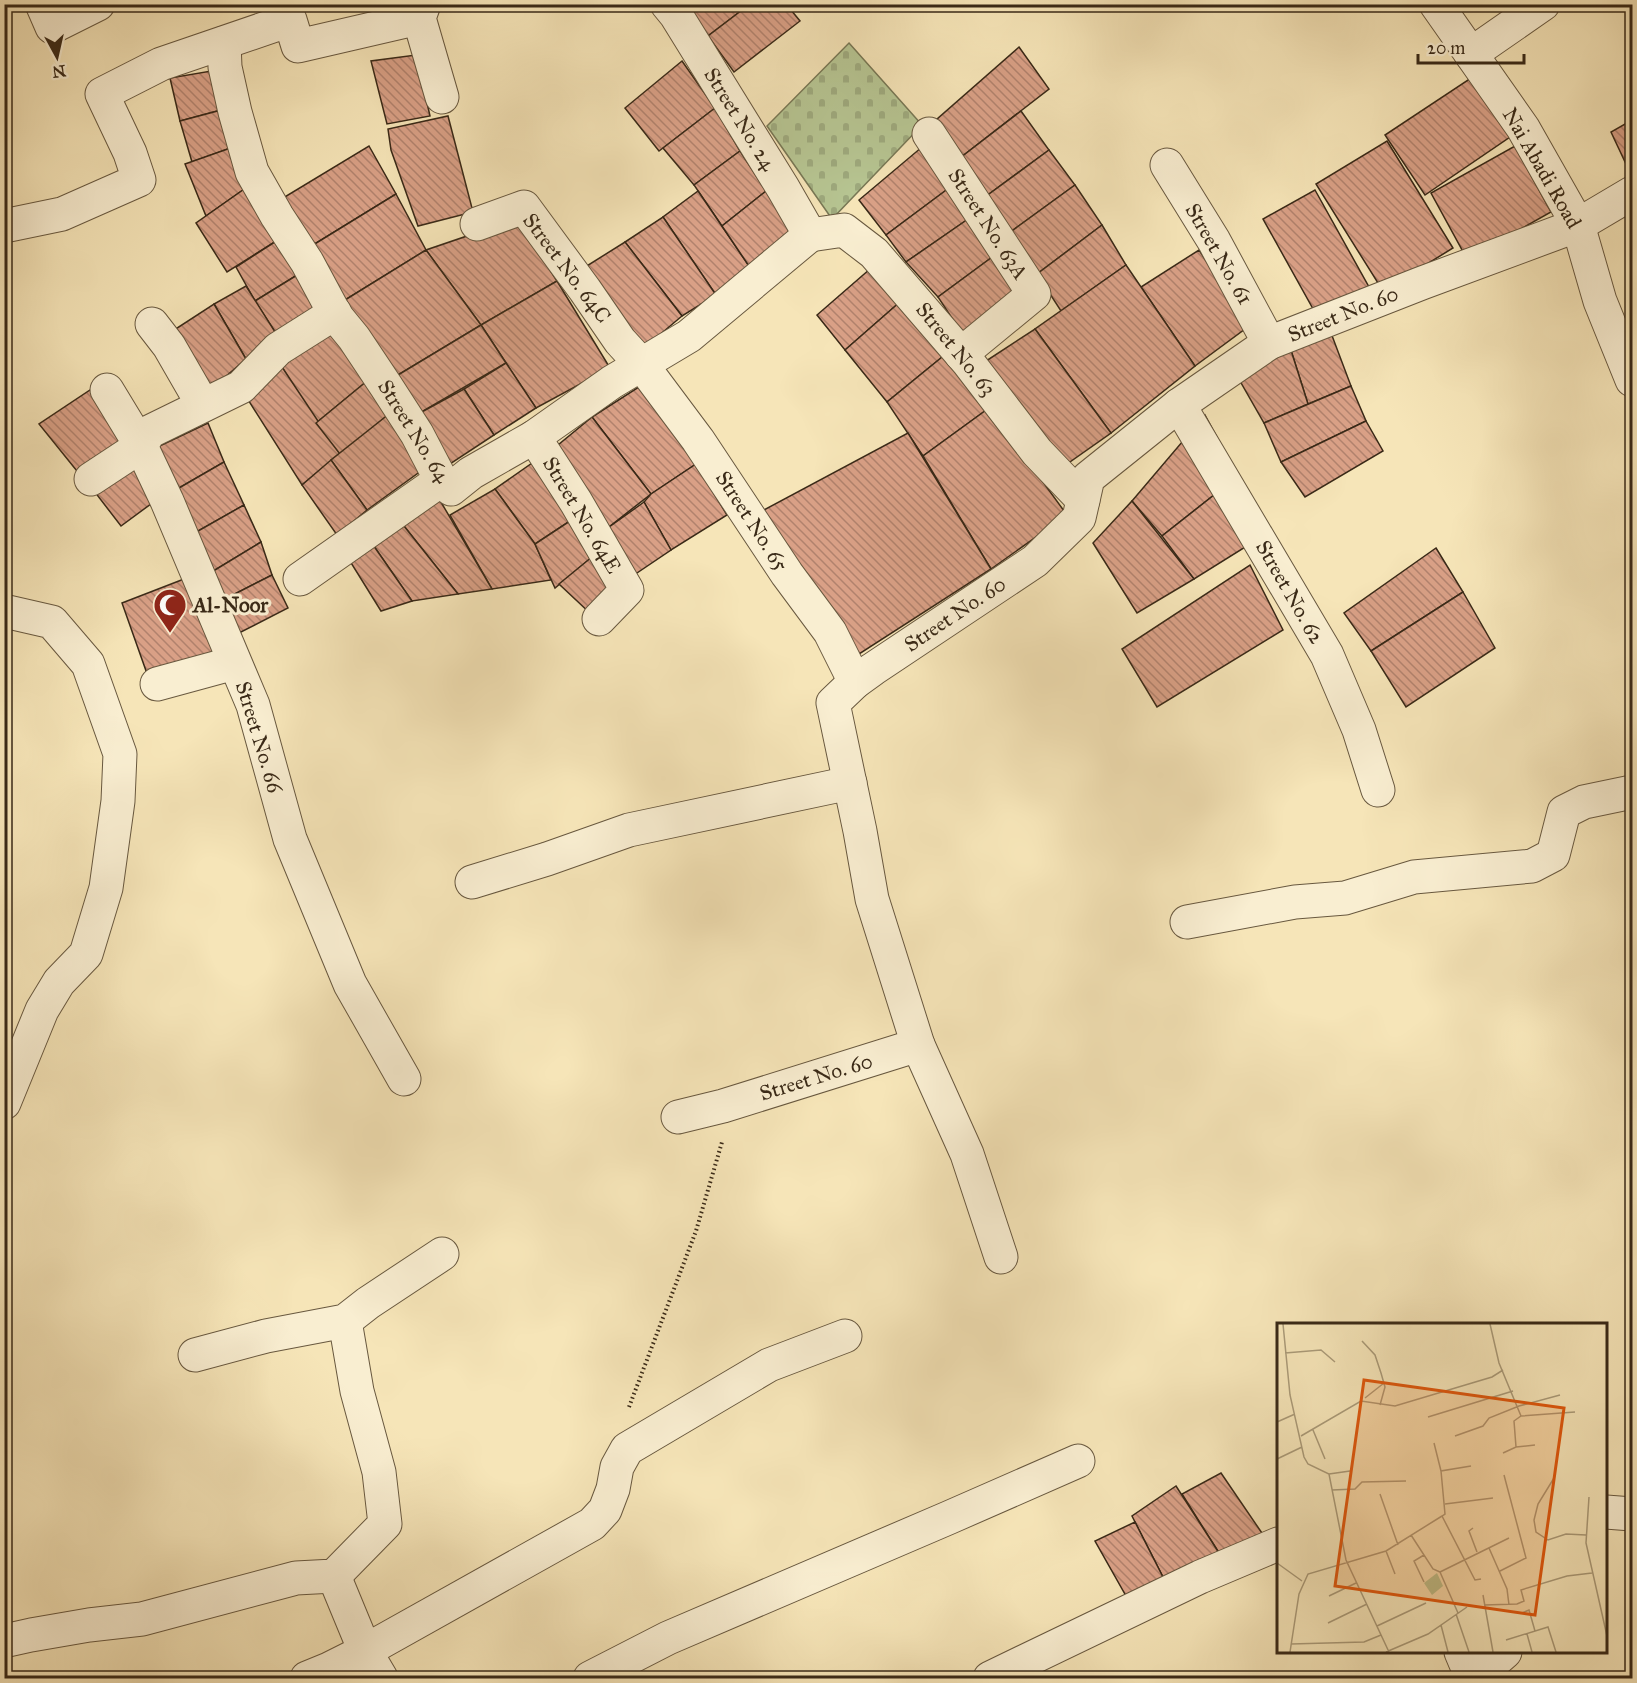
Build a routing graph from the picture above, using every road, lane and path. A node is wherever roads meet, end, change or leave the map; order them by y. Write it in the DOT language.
graph roads {
  1 [pos="42,4"];
  2 [pos="98,4"];
  3 [pos="667,4"];
  4 [pos="1436,4"];
  5 [pos="1543,4"];
  6 [pos="422,11"];
  7 [pos="224,44"];
  8 [pos="1471,54"];
  9 [pos="442,97"];
  10 [pos="929,134"];
  11 [pos="1167,165"];
  12 [pos="1632,193"];
  13 [pos="477,224"];
  14 [pos="1578,225"];
  15 [pos="4,226"];
  16 [pos="810,235"];
  17 [pos="335,313"];
  18 [pos="152,324"];
  19 [pos="1269,343"];
  20 [pos="961,354"];
  21 [pos="642,364"];
  22 [pos="1632,380"];
  23 [pos="107,390"];
  24 [pos="203,405"];
  25 [pos="1179,405"];
  26 [pos="534,437"];
  27 [pos="141,446"];
  28 [pos="91,479"];
  29 [pos="441,480"];
  30 [pos="1083,500"];
  31 [pos="300,579"];
  32 [pos="4,611"];
  33 [pos="599,619"];
  34 [pos="234,663"];
  35 [pos="855,682"];
  36 [pos="157,684"];
  37 [pos="850,783"];
  38 [pos="1378,790"];
  39 [pos="1632,792"];
  40 [pos="472,882"];
  41 [pos="1187,922"];
  42 [pos="918,1045"];
  43 [pos="404,1079"];
  44 [pos="4,1103"];
  45 [pos="723,1106"];
  46 [pos="678,1117"];
  47 [pos="442,1254"];
  48 [pos="1001,1257"];
  49 [pos="345,1321"];
  50 [pos="845,1336"];
  51 [pos="195,1355"];
  52 [pos="627,1449"];
  53 [pos="1078,1461"];
  54 [pos="1607,1512"];
  55 [pos="1632,1514"];
  56 [pos="1277,1544"];
  57 [pos="334,1576"];
  58 [pos="4,1641"];
  59 [pos="1461,1653"];
  60 [pos="1504,1653"];
  61 [pos="373,1665"];
  62 [pos="306,1678"];
  63 [pos="590,1678"];
  64 [pos="990,1678"];
  65 [pos="1473,1678"];
  1 -- 2 [label="street"];
  3 -- 16 [label="street, Street No. 24"];
  4 -- 8 [label="street, Nai Abadi Road"];
  5 -- 8 [label="street"];
  6 -- 7 [label="street"];
  6 -- 9 [label="street"];
  7 -- 15 [label="street"];
  7 -- 17 [label="street, Street No. 64"];
  8 -- 14 [label="street, Nai Abadi Road"];
  10 -- 20 [label="street, Street No. 63A"];
  11 -- 19 [label="street, Street No. 61"];
  12 -- 14 [label="street, Street No. 60"];
  13 -- 21 [label="street, Street No. 64C"];
  14 -- 19 [label="street, Street No. 60"];
  14 -- 22 [label="street, Nai Abadi Road"];
  16 -- 20 [label="street, Street No. 63"];
  16 -- 21 [label="street, Street No. 64"];
  17 -- 24 [label="street"];
  17 -- 29 [label="street, Street No. 64"];
  18 -- 24 [label="street"];
  19 -- 25 [label="street, Street No. 60"];
  20 -- 30 [label="street, Street No. 63"];
  21 -- 26 [label="street, Street No. 64"];
  21 -- 35 [label="street, Street No. 65"];
  23 -- 27 [label="street, Street No. 66"];
  24 -- 27 [label="street"];
  25 -- 30 [label="street, Street No. 60"];
  25 -- 38 [label="street, Street No. 62"];
  26 -- 29 [label="street, Street No. 64"];
  26 -- 33 [label="street, Street No. 64E"];
  27 -- 28 [label="street"];
  27 -- 34 [label="street, Street No. 66"];
  29 -- 31 [label="street"];
  30 -- 35 [label="street, Street No. 60"];
  32 -- 44 [label="street"];
  34 -- 36 [label="street"];
  34 -- 43 [label="street, Street No. 66"];
  35 -- 37 [label="street, Street No. 60"];
  37 -- 40 [label="street"];
  37 -- 42 [label="street, Street No. 60"];
  39 -- 41 [label="street"];
  42 -- 45 [label="street, Street No. 60"];
  42 -- 48 [label="street"];
  45 -- 46 [label="street, Street No. 60"];
  45 -- 52 [label="path"];
  47 -- 49 [label="street"];
  49 -- 51 [label="street"];
  49 -- 57 [label="street"];
  50 -- 52 [label="street"];
  52 -- 61 [label="street"];
  53 -- 63 [label="street"];
  54 -- 55 [label="street"];
  56 -- 64 [label="street"];
  57 -- 58 [label="street"];
  57 -- 61 [label="street"];
  59 -- 65 [label="street"];
  60 -- 65 [label="street"];
  61 -- 62 [label="street"];
}
